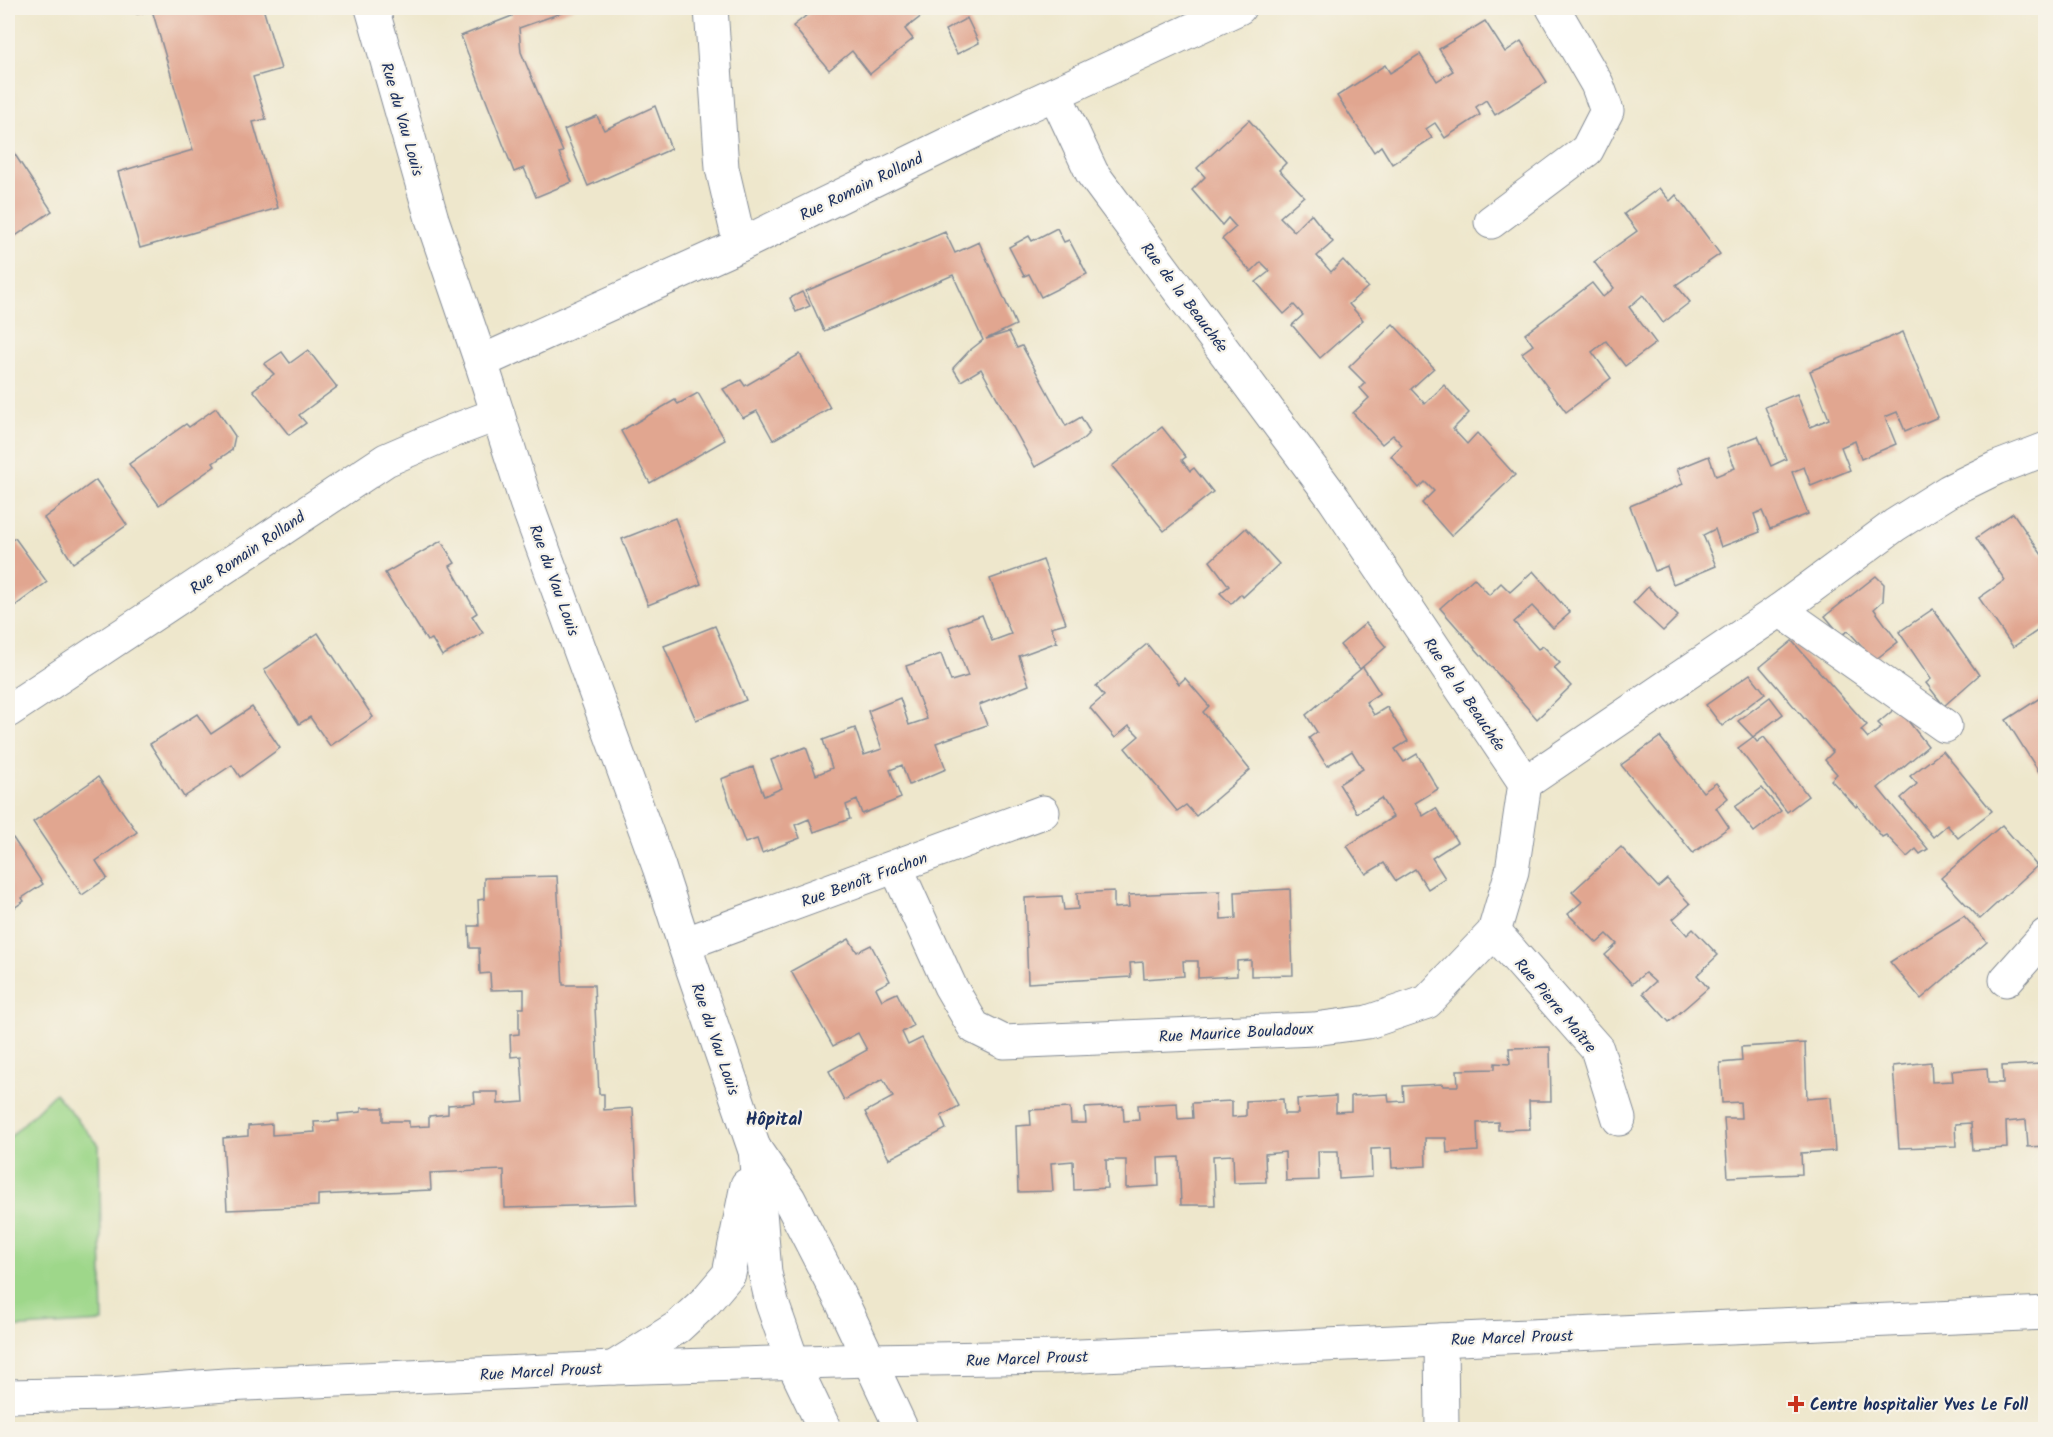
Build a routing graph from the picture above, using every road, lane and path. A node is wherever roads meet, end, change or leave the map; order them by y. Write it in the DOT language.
graph roads {
  1 [pos="372,8"];
  2 [pos="711,8"];
  3 [pos="1239,8"];
  4 [pos="1553,8"];
  5 [pos="1055,94"];
  6 [pos="1491,222"];
  7 [pos="740,245"];
  8 [pos="481,362"];
  9 [pos="498,414"];
  10 [pos="2046,449"];
  11 [pos="1780,610"];
  12 [pos="8,711"];
  13 [pos="1945,726"];
  14 [pos="1525,783"];
  15 [pos="1043,812"];
  16 [pos="896,867"];
  17 [pos="1494,932"];
  18 [pos="2046,934"];
  19 [pos="684,944"];
  20 [pos="2006,980"];
  21 [pos="1619,1119"];
  22 [pos="754,1148"];
  23 [pos="2046,1313"];
  24 [pos="1441,1340"];
  25 [pos="869,1360"];
  26 [pos="794,1364"];
  27 [pos="613,1368"];
  28 [pos="8,1396"];
  29 [pos="825,1430"];
  30 [pos="902,1430"];
  31 [pos="1442,1430"];
  1 -- 8 [label="street, Rue du Vau Louis"];
  2 -- 7 [label="street"];
  3 -- 5 [label="street, Rue Romain Rolland"];
  4 -- 6 [label="street"];
  5 -- 7 [label="street, Rue Romain Rolland"];
  5 -- 14 [label="street, Rue de la Beauchée"];
  7 -- 8 [label="street, Rue Romain Rolland"];
  8 -- 9 [label="street, Rue du Vau Louis"];
  9 -- 12 [label="street, Rue Romain Rolland"];
  9 -- 19 [label="street, Rue du Vau Louis"];
  10 -- 11 [label="street"];
  11 -- 13 [label="street"];
  11 -- 14 [label="street"];
  14 -- 17 [label="street, Rue Maurice Bouladoux"];
  15 -- 16 [label="street, Rue Benoît Frachon"];
  16 -- 17 [label="street, Rue Maurice Bouladoux"];
  16 -- 19 [label="street, Rue Benoît Frachon"];
  17 -- 21 [label="street, Rue Pierre Maître"];
  18 -- 20 [label="street"];
  19 -- 22 [label="street, Rue du Vau Louis"];
  22 -- 25 [label="street, Rue du Vau Louis"];
  22 -- 26 [label="street, Rue du Vau Louis"];
  22 -- 27 [label="street"];
  23 -- 24 [label="street, Rue Marcel Proust"];
  24 -- 25 [label="street, Rue Marcel Proust"];
  24 -- 31 [label="street"];
  25 -- 26 [label="street, Rue Marcel Proust"];
  25 -- 30 [label="street, Rue du Vau Louis"];
  26 -- 27 [label="street, Rue Marcel Proust"];
  26 -- 29 [label="street, Rue du Vau Louis"];
  27 -- 28 [label="street, Rue Marcel Proust"];
}
